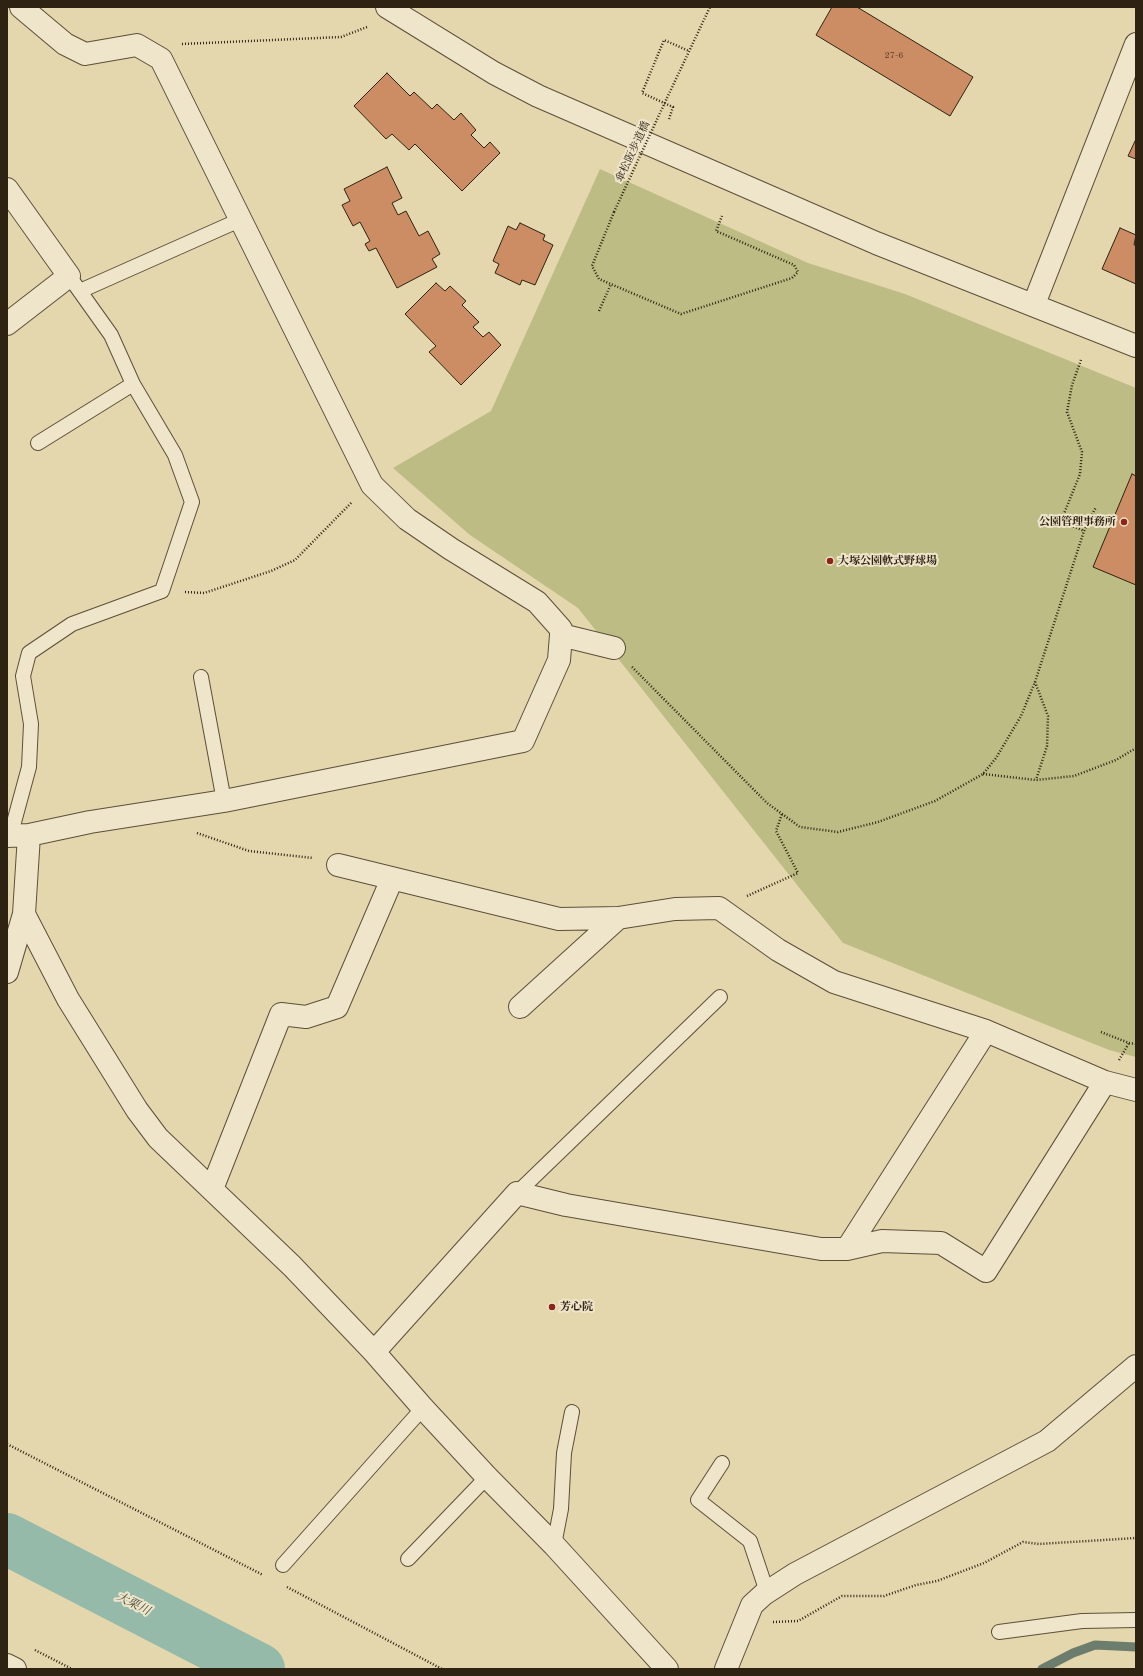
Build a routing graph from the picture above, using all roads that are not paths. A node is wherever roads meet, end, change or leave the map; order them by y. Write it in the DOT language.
graph roads {
  1 [pos="22,7"];
  2 [pos="387,7"];
  3 [pos="1136,44"];
  4 [pos="7,189"];
  5 [pos="242,219"];
  6 [pos="74,283"];
  7 [pos="1034,304"];
  8 [pos="7,324"];
  9 [pos="1136,346"];
  10 [pos="133,384"];
  11 [pos="38,443"];
  12 [pos="561,635"];
  13 [pos="614,648"];
  14 [pos="201,677"];
  15 [pos="224,801"];
  16 [pos="15,836"];
  17 [pos="338,865"];
  18 [pos="392,879"];
  19 [pos="24,914"];
  20 [pos="618,918"];
  21 [pos="7,972"];
  22 [pos="720,998"];
  23 [pos="520,1007"];
  24 [pos="986,1031"];
  25 [pos="1105,1082"];
  26 [pos="1136,1090"];
  27 [pos="212,1189"];
  28 [pos="517,1193"];
  29 [pos="847,1249"];
  30 [pos="374,1352"];
  31 [pos="1136,1366"];
  32 [pos="423,1408"];
  33 [pos="572,1412"];
  34 [pos="722,1463"];
  35 [pos="487,1477"];
  36 [pos="554,1545"];
  37 [pos="408,1559"];
  38 [pos="283,1565"];
  39 [pos="767,1592"];
  40 [pos="1136,1620"];
  41 [pos="999,1632"];
  42 [pos="7,1665"];
  43 [pos="15,1669"];
  44 [pos="667,1669"];
  45 [pos="726,1669"];
  1 -- 5 [label="street"];
  2 -- 7 [label="street"];
  3 -- 7 [label="street"];
  4 -- 6 [label="street"];
  5 -- 6 [label="lane"];
  5 -- 12 [label="street"];
  6 -- 8 [label="street"];
  6 -- 10 [label="lane"];
  7 -- 9 [label="street"];
  10 -- 11 [label="lane"];
  10 -- 16 [label="lane"];
  12 -- 13 [label="street"];
  12 -- 15 [label="street"];
  14 -- 15 [label="lane"];
  15 -- 16 [label="street"];
  16 -- 19 [label="street"];
  17 -- 18 [label="street"];
  18 -- 20 [label="street"];
  18 -- 27 [label="street"];
  19 -- 21 [label="street"];
  19 -- 27 [label="street"];
  20 -- 23 [label="street"];
  20 -- 24 [label="street"];
  22 -- 28 [label="lane"];
  24 -- 25 [label="street"];
  24 -- 29 [label="street"];
  25 -- 26 [label="street"];
  25 -- 29 [label="street"];
  27 -- 30 [label="street"];
  28 -- 29 [label="street"];
  28 -- 30 [label="street"];
  30 -- 32 [label="street"];
  31 -- 39 [label="street"];
  32 -- 35 [label="street"];
  32 -- 38 [label="lane"];
  33 -- 36 [label="lane"];
  34 -- 39 [label="lane"];
  35 -- 36 [label="street"];
  35 -- 37 [label="lane"];
  36 -- 44 [label="street"];
  39 -- 45 [label="street"];
  40 -- 41 [label="lane"];
  42 -- 43 [label="street"];
}
